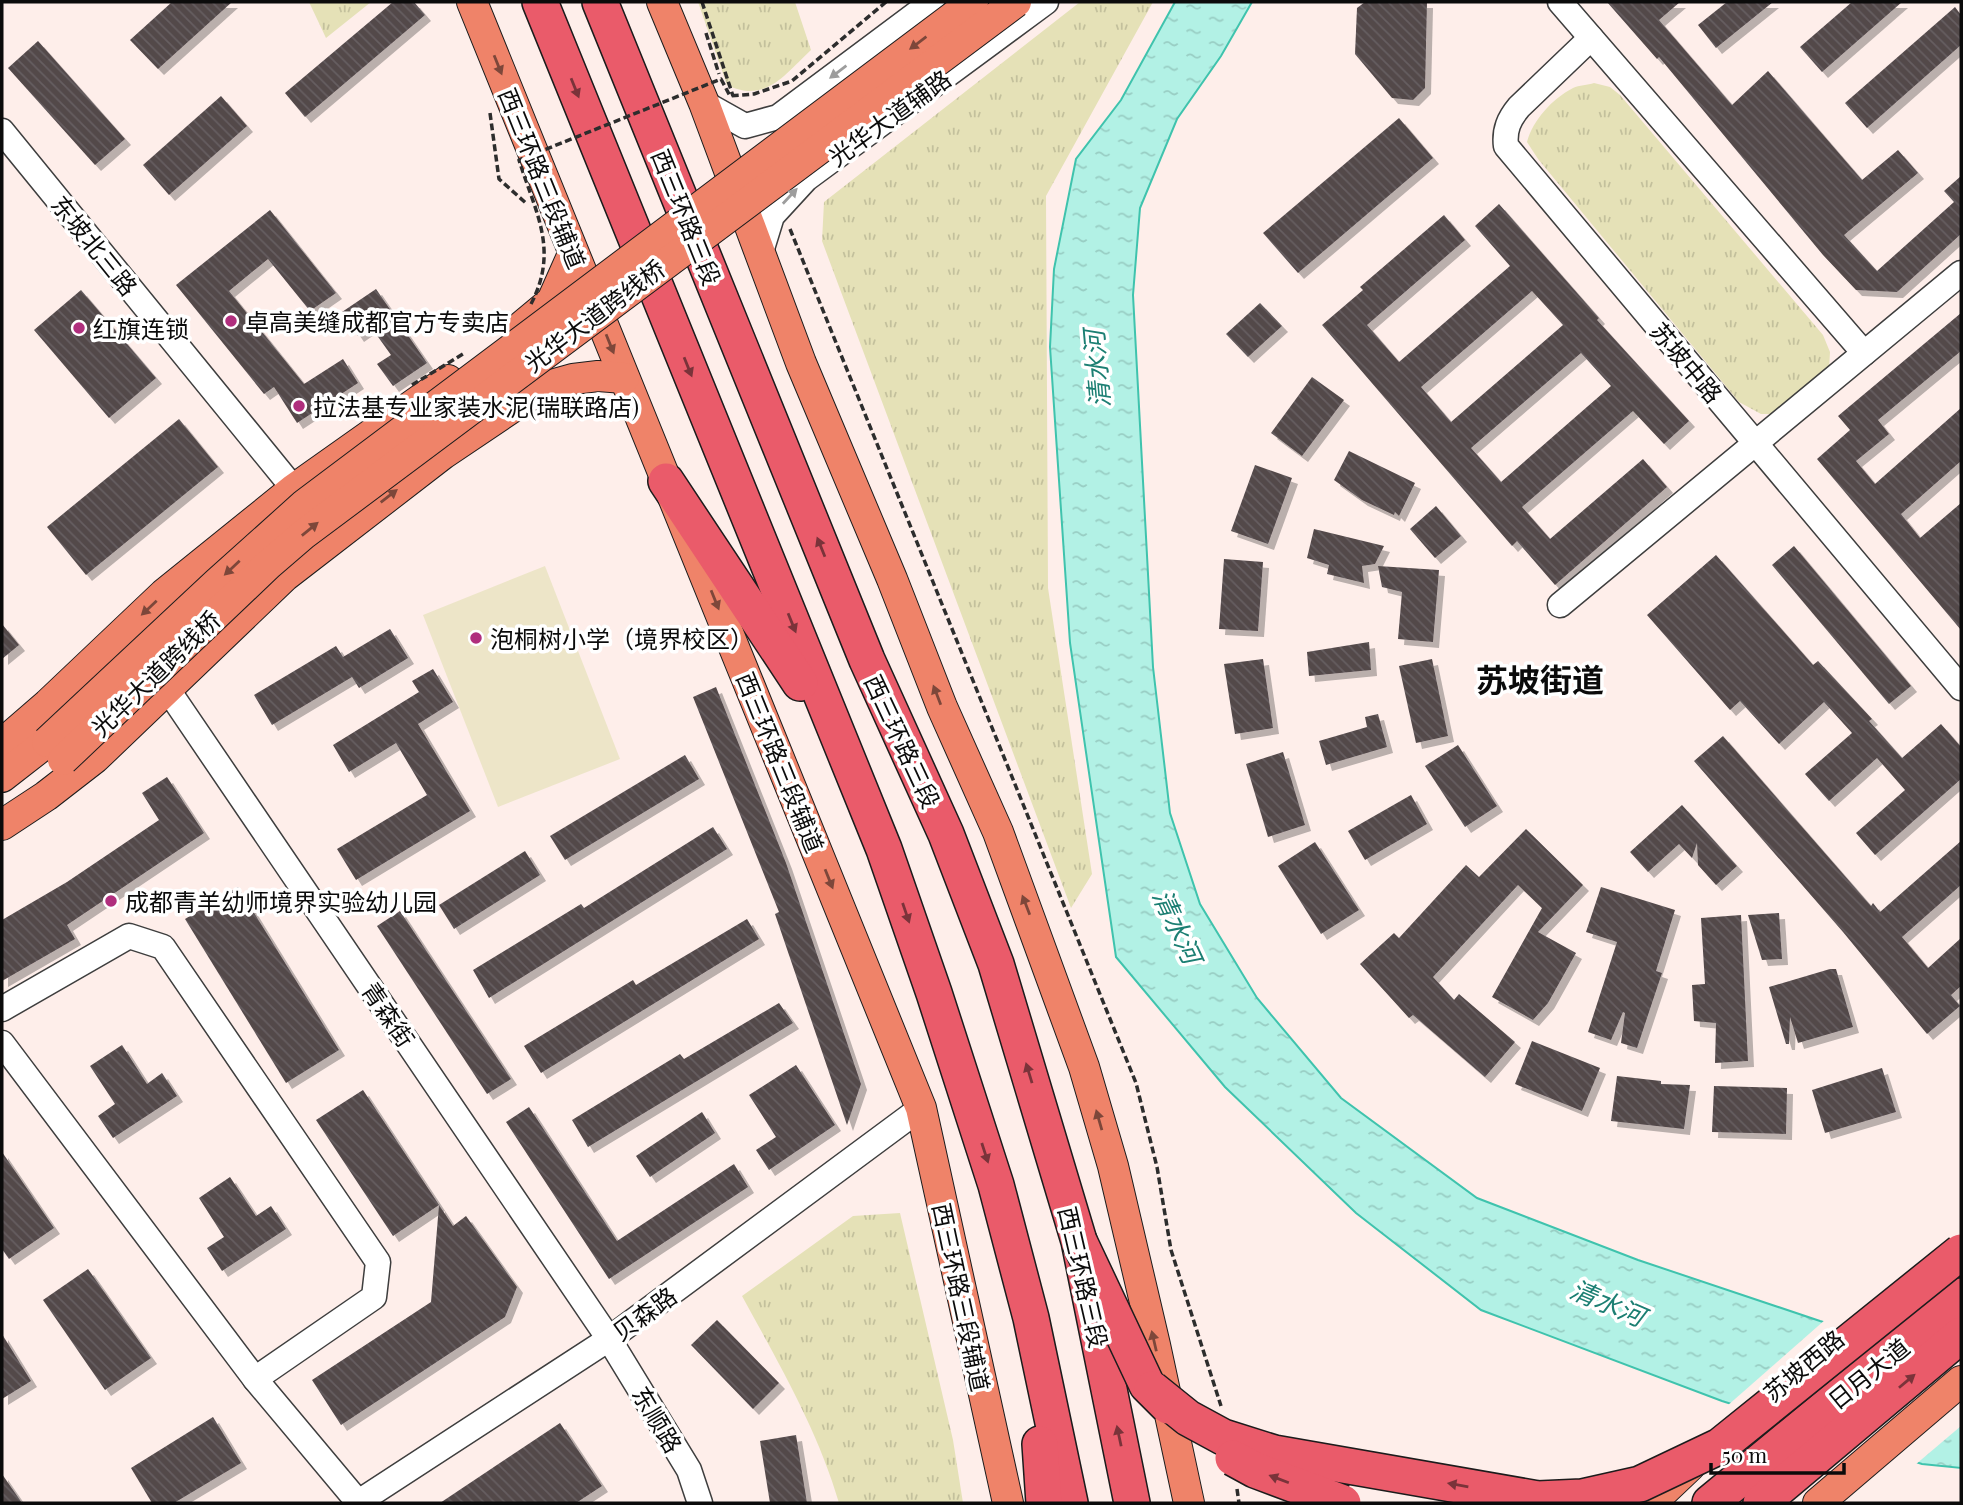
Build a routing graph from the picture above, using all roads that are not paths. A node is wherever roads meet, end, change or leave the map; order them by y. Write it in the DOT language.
graph roads {
  1 [pos="472,2"];
  2 [pos="540,2"];
  3 [pos="600,2"];
  4 [pos="662,2"];
  5 [pos="932,2"];
  6 [pos="973,2"];
  7 [pos="1016,2"];
  8 [pos="1046,2"];
  9 [pos="1560,2"];
  10 [pos="1591,38"];
  11 [pos="713,91"];
  12 [pos="2,131"];
  13 [pos="573,254"];
  14 [pos="760,255"];
  15 [pos="1961,273"];
  16 [pos="524,318"];
  17 [pos="1864,353"];
  18 [pos="624,378"];
  19 [pos="541,387"];
  20 [pos="1756,443"];
  21 [pos="666,481"];
  22 [pos="294,489"];
  23 [pos="1560,605"];
  24 [pos="1961,688"];
  25 [pos="168,690"];
  26 [pos="2,744"];
  27 [pos="842,747"];
  28 [pos="55,751"];
  29 [pos="2,777"];
  30 [pos="2,805"];
  31 [pos="2,825"];
  32 [pos="2,1009"];
  33 [pos="2,1043"];
  34 [pos="921,1108"];
  35 [pos="1961,1233"];
  36 [pos="1079,1241"];
  37 [pos="1961,1252"];
  38 [pos="1961,1296"];
  39 [pos="1031,1318"];
  40 [pos="1961,1335"];
  41 [pos="609,1339"];
  42 [pos="255,1379"];
  43 [pos="1961,1381"];
  44 [pos="1152,1389"];
  45 [pos="1855,1425"];
  46 [pos="1191,1496"];
  47 [pos="357,1503"];
  48 [pos="699,1503"];
  49 [pos="1007,1503"];
  50 [pos="1044,1503"];
  51 [pos="1070,1503"];
  52 [pos="1132,1503"];
  53 [pos="1343,1503"];
  54 [pos="1651,1503"];
  55 [pos="1710,1503"];
  56 [pos="1760,1503"];
  57 [pos="1777,1503"];
  58 [pos="1818,1503"];
  1 -- 13 [label="main road, 西三环路三段辅道, one-way"];
  2 -- 27 [label="highway, one-way"];
  36 -- 3 [label="highway, 西三环路三段, one-way"];
  4 -- 11 [label="main road"];
  5 -- 11 [label="street, one-way"];
  6 -- 28 [label="main road, 光华大道跨线桥, one-way, bridge"];
  28 -- 7 [label="main road, 光华大道跨线桥, one-way, bridge"];
  14 -- 8 [label="street, 光华大道辅路, one-way"];
  9 -- 10 [label="street"];
  10 -- 17 [label="street"];
  10 -- 20 [label="street, 苏坡中路"];
  11 -- 14 [label="main road"];
  12 -- 22 [label="street, 东坡北三路"];
  13 -- 16 [label="main road"];
  13 -- 18 [label="main road, 西三环路三段辅道, one-way"];
  46 -- 14 [label="main road, one-way"];
  15 -- 17 [label="street"];
  16 -- 19 [label="main road"];
  16 -- 22 [label="main road"];
  17 -- 20 [label="street"];
  18 -- 19 [label="main road"];
  18 -- 21 [label="main road, 西三环路三段辅道"];
  25 -- 19 [label="main road, one-way"];
  20 -- 23 [label="street"];
  20 -- 24 [label="street, 苏坡中路"];
  21 -- 27 [label="highway"];
  21 -- 34 [label="main road, 西三环路三段辅道, one-way"];
  22 -- 26 [label="main road, one-way"];
  25 -- 31 [label="main road"];
  25 -- 41 [label="street, 青森街"];
  27 -- 39 [label="highway, one-way"];
  28 -- 29 [label="main road"];
  28 -- 30 [label="main road"];
  32 -- 42 [label="street"];
  33 -- 42 [label="street"];
  34 -- 41 [label="street, 贝森路"];
  34 -- 49 [label="main road, 西三环路三段辅道"];
  35 -- 54 [label="main road, 苏坡西路"];
  36 -- 44 [label="highway, bridge"];
  52 -- 36 [label="highway, 西三环路三段, one-way, bridge"];
  37 -- 44 [label="highway, one-way, bridge"];
  38 -- 55 [label="highway, 日月大道"];
  39 -- 50 [label="highway"];
  39 -- 51 [label="highway"];
  45 -- 40 [label="highway, 日月大道, one-way"];
  41 -- 47 [label="street, 贝森路"];
  41 -- 48 [label="street, 东顺路"];
  42 -- 47 [label="street"];
  43 -- 58 [label="main road"];
  53 -- 44 [label="highway, one-way, bridge"];
  45 -- 56 [label="highway"];
  45 -- 57 [label="highway"];
}
